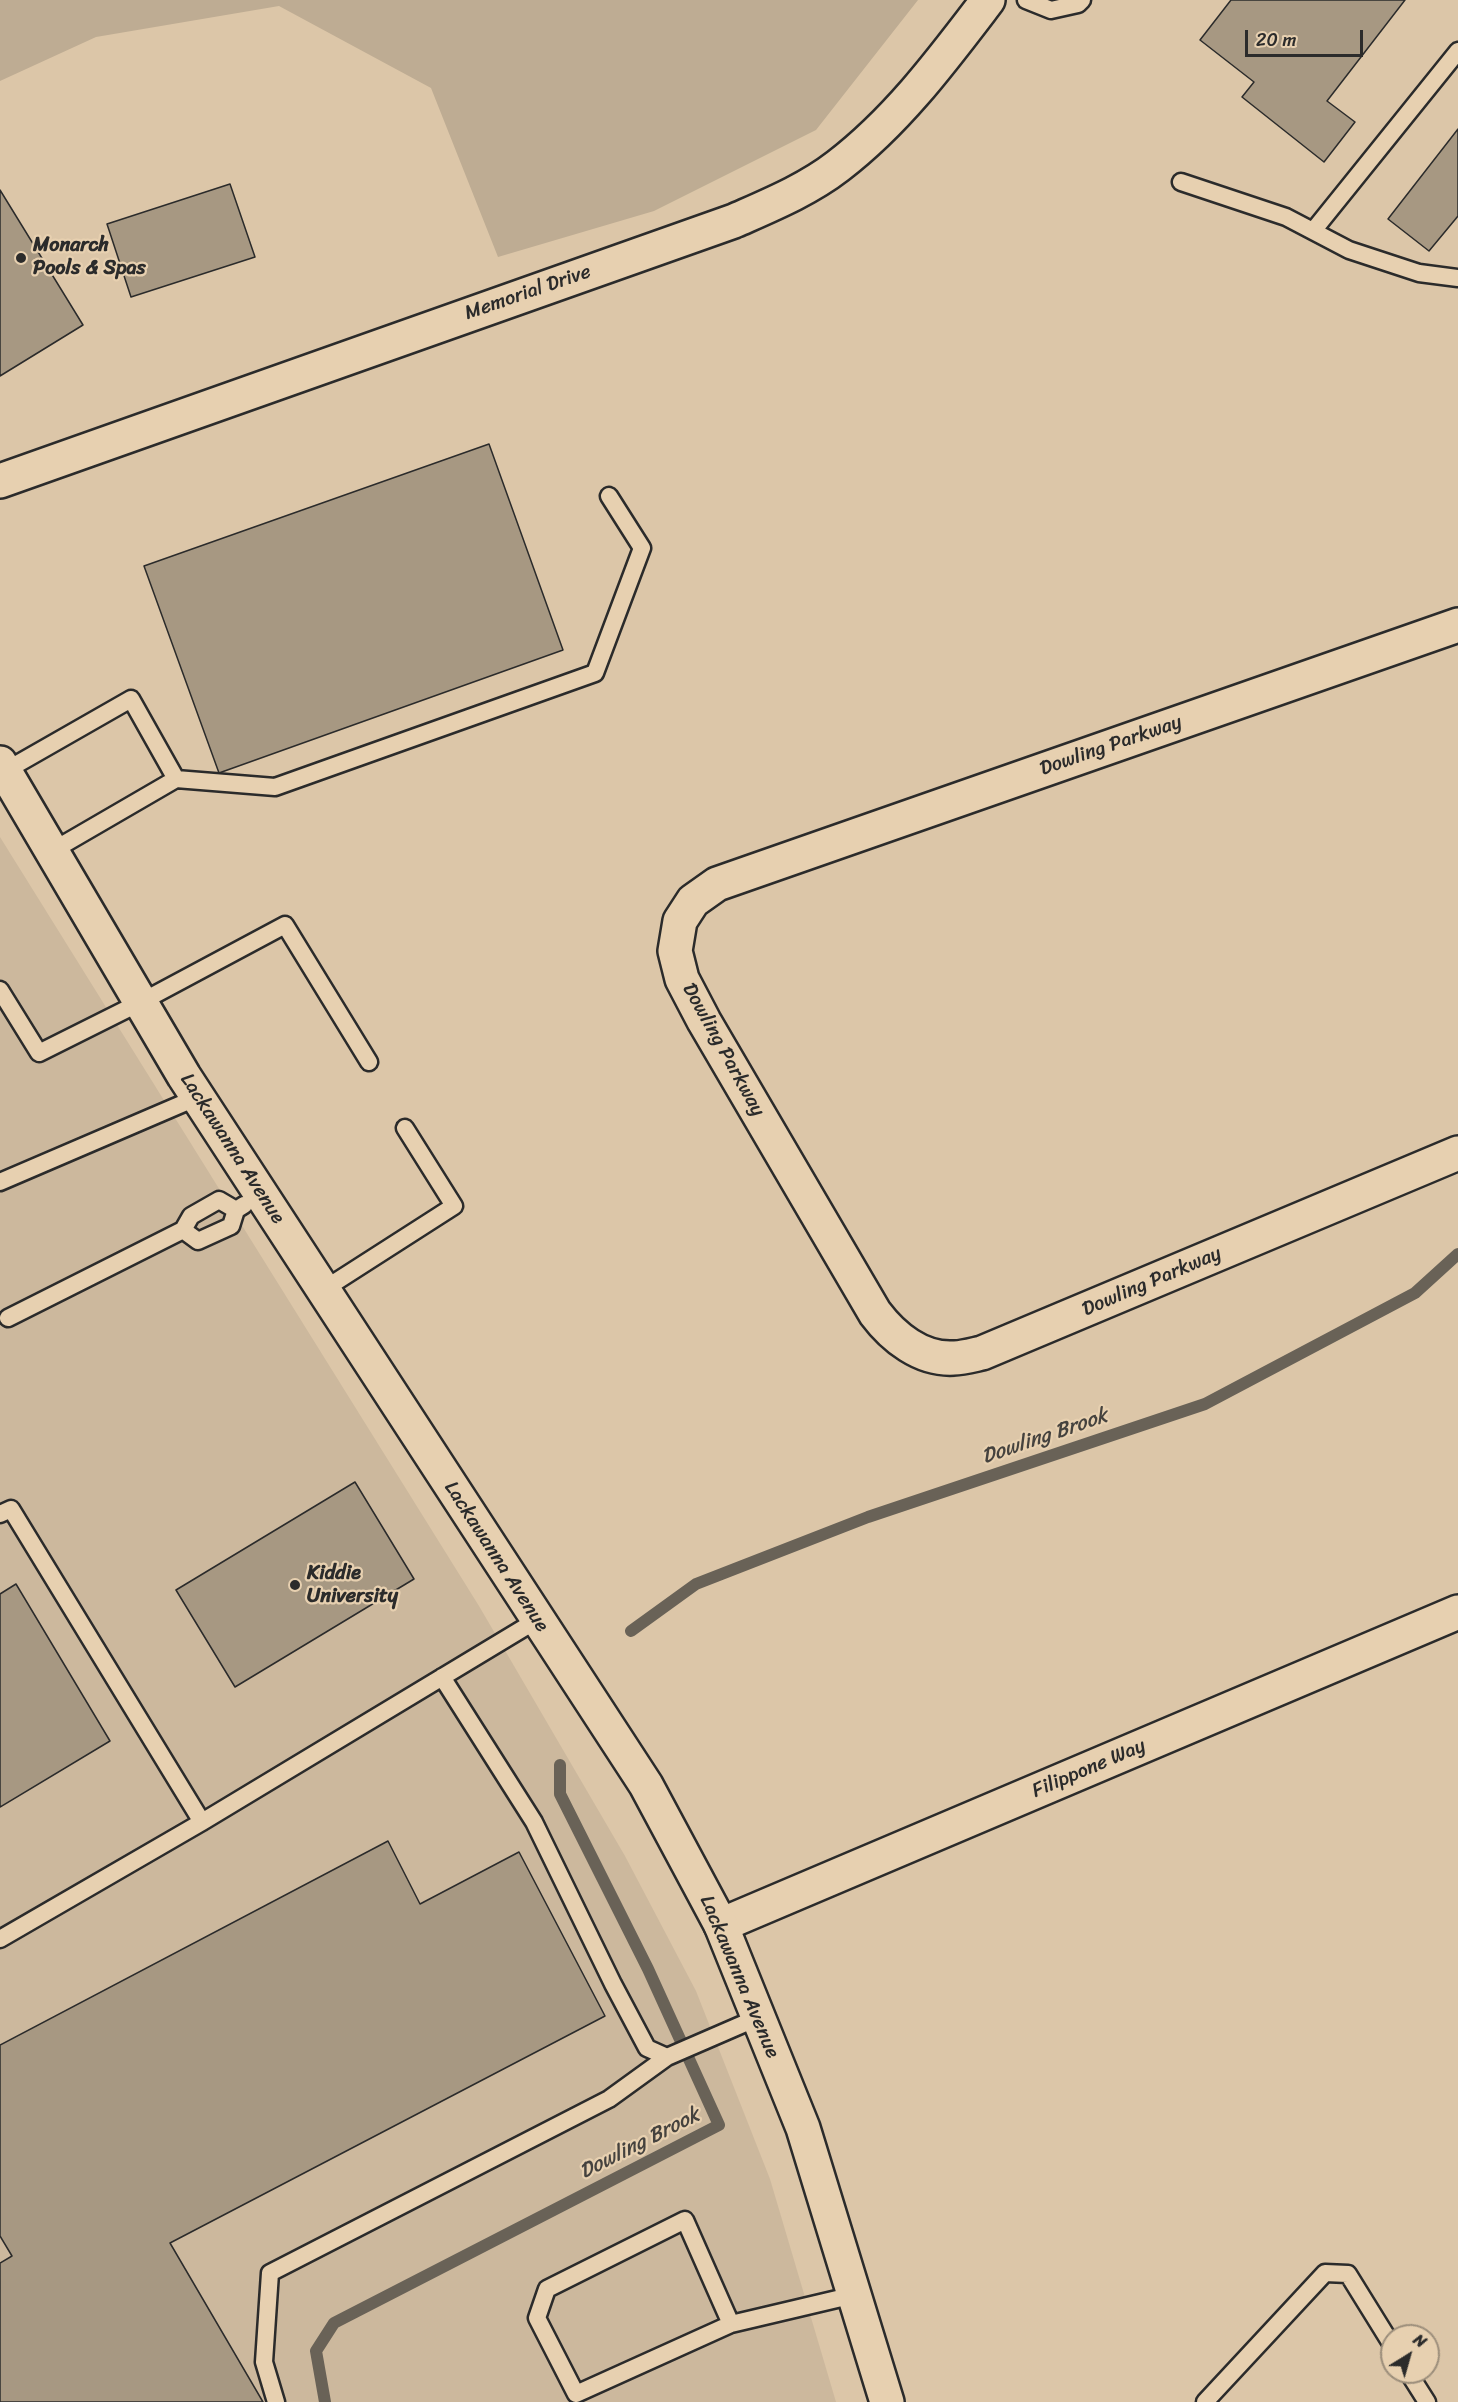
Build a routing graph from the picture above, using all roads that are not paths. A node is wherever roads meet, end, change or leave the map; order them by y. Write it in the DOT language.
graph roads {
  1 [pos="988,0"];
  2 [pos="1026,0"];
  3 [pos="1082,0"];
  4 [pos="1458,51"];
  5 [pos="1180,182"];
  6 [pos="1313,231"];
  7 [pos="1458,278"];
  8 [pos="0,481"];
  9 [pos="609,496"];
  10 [pos="1458,625"];
  11 [pos="2,767"];
  12 [pos="176,779"];
  13 [pos="52,851"];
  14 [pos="0,990"];
  15 [pos="141,1002"];
  16 [pos="369,1062"];
  17 [pos="198,1097"];
  18 [pos="405,1128"];
  19 [pos="1458,1154"];
  20 [pos="0,1182"];
  21 [pos="249,1202"];
  22 [pos="183,1230"];
  23 [pos="323,1290"];
  24 [pos="8,1318"];
  25 [pos="0,1514"];
  26 [pos="1458,1612"];
  27 [pos="537,1620"];
  28 [pos="442,1677"];
  29 [pos="202,1822"];
  30 [pos="721,1925"];
  31 [pos="0,1939"];
  32 [pos="757,2018"];
  33 [pos="668,2057"];
  34 [pos="854,2295"];
  35 [pos="731,2324"];
  36 [pos="1380,2326"];
  37 [pos="1416,2384"];
  38 [pos="276,2402"];
  39 [pos="887,2402"];
  40 [pos="1205,2402"];
  41 [pos="1427,2402"];
  1 -- 8 [label="street, Memorial Drive"];
  2 -- 3 [label="lane"];
  4 -- 6 [label="lane"];
  5 -- 6 [label="lane"];
  6 -- 7 [label="lane"];
  9 -- 12 [label="lane"];
  10 -- 19 [label="street, Dowling Parkway"];
  11 -- 12 [label="lane"];
  11 -- 13 [label="street, Lackawanna Avenue"];
  12 -- 13 [label="lane"];
  13 -- 15 [label="street, Lackawanna Avenue"];
  14 -- 15 [label="lane"];
  15 -- 16 [label="lane"];
  15 -- 17 [label="street, Lackawanna Avenue"];
  17 -- 20 [label="lane"];
  17 -- 21 [label="street, Lackawanna Avenue"];
  18 -- 23 [label="lane"];
  21 -- 22 [label="lane"];
  21 -- 22 [label="lane"];
  21 -- 23 [label="street, Lackawanna Avenue"];
  22 -- 24 [label="lane"];
  23 -- 27 [label="street, Lackawanna Avenue"];
  25 -- 29 [label="lane"];
  26 -- 30 [label="street, Filippone Way"];
  27 -- 28 [label="lane"];
  27 -- 30 [label="street, Lackawanna Avenue"];
  28 -- 29 [label="lane"];
  28 -- 33 [label="lane"];
  29 -- 31 [label="lane"];
  30 -- 32 [label="street, Lackawanna Avenue"];
  32 -- 33 [label="lane"];
  32 -- 34 [label="street, Lackawanna Avenue"];
  33 -- 38 [label="lane"];
  34 -- 35 [label="lane"];
  34 -- 39 [label="street, Lackawanna Avenue"];
  35 -- 35 [label="lane"];
  36 -- 40 [label="lane"];
  37 -- 41 [label="lane"];
}
